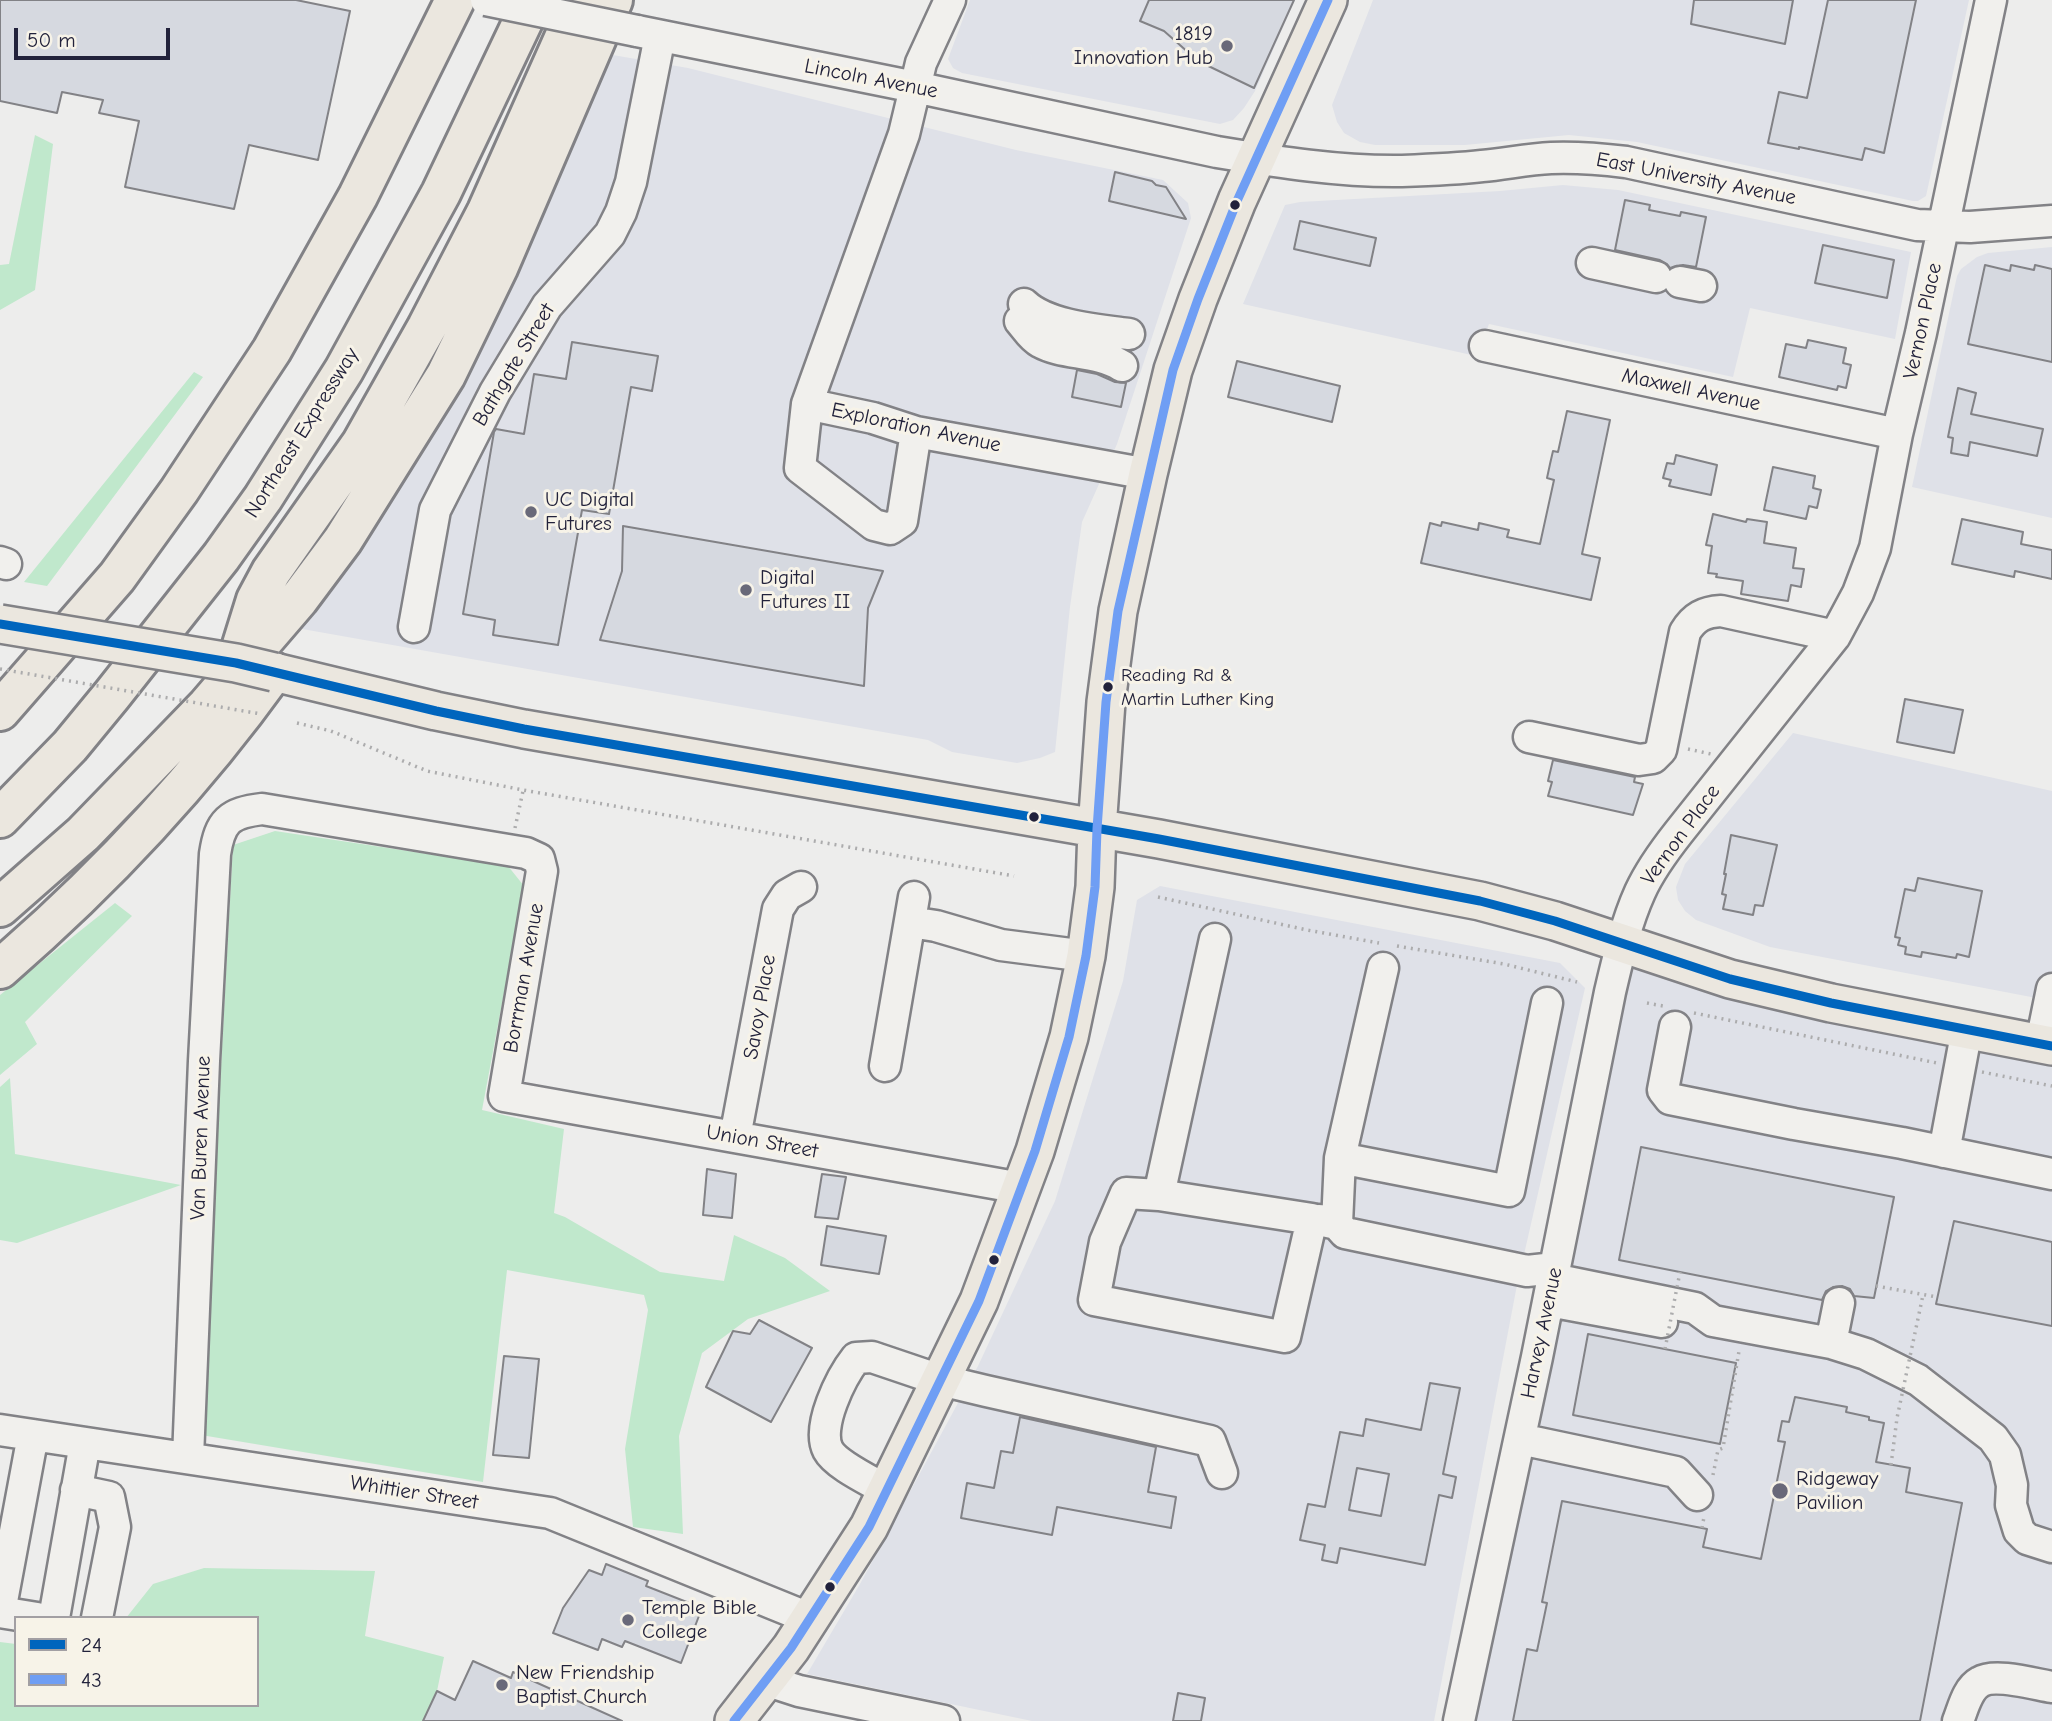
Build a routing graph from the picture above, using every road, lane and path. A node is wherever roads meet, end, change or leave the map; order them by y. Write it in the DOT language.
graph roads {
  1 [pos="455,0"];
  2 [pos="486,0"];
  3 [pos="533,0"];
  4 [pos="581,0"];
  5 [pos="613,0"];
  6 [pos="950,0"];
  7 [pos="1328,0"];
  8 [pos="1991,0"];
  9 [pos="648,34"];
  10 [pos="915,87"];
  11 [pos="1255,158"];
  12 [pos="2052,221"];
  13 [pos="1943,227"];
  14 [pos="1592,263"];
  15 [pos="1679,281"];
  16 [pos="1129,334"];
  17 [pos="1485,346"];
  18 [pos="1122,366"];
  19 [pos="807,404"];
  20 [pos="916,432"];
  21 [pos="1897,433"];
  22 [pos="1147,474"];
  23 [pos="0,624"];
  24 [pos="414,627"];
  25 [pos="1835,636"];
  26 [pos="236,663"];
  27 [pos="283,674"];
  28 [pos="2,696"];
  29 [pos="261,714"];
  30 [pos="297,723"];
  31 [pos="1529,737"];
  32 [pos="1671,746"];
  33 [pos="1716,755"];
  34 [pos="523,790"];
  35 [pos="0,818"];
  36 [pos="1097,829"];
  37 [pos="525,855"];
  38 [pos="1014,876"];
  39 [pos="801,887"];
  40 [pos="1158,897"];
  41 [pos="0,907"];
  42 [pos="1214,939"];
  43 [pos="1622,944"];
  44 [pos="1385,952"];
  45 [pos="1086,956"];
  46 [pos="0,969"];
  47 [pos="1577,982"];
  48 [pos="2052,989"];
  49 [pos="1547,1003"];
  50 [pos="1647,1003"];
  51 [pos="1675,1015"];
  52 [pos="1967,1029"];
  53 [pos="2046,1044"];
  54 [pos="885,1066"];
  55 [pos="1960,1067"];
  56 [pos="2052,1086"];
  57 [pos="504,1097"];
  58 [pos="736,1137"];
  59 [pos="1944,1152"];
  60 [pos="1340,1158"];
  61 [pos="2052,1174"];
  62 [pos="1021,1188"];
  63 [pos="1159,1195"];
  64 [pos="1324,1222"];
  65 [pos="1680,1272"];
  66 [pos="1552,1283"];
  67 [pos="1876,1286"];
  68 [pos="1923,1295"];
  69 [pos="1937,1297"];
  70 [pos="1839,1303"];
  71 [pos="1831,1343"];
  72 [pos="1665,1349"];
  73 [pos="1740,1349"];
  74 [pos="940,1380"];
  75 [pos="0,1430"];
  76 [pos="33,1435"];
  77 [pos="1520,1438"];
  78 [pos="85,1443"];
  79 [pos="188,1458"];
  80 [pos="1891,1465"];
  81 [pos="1222,1473"];
  82 [pos="76,1490"];
  83 [pos="886,1490"];
  84 [pos="1704,1495"];
  85 [pos="1702,1528"];
  86 [pos="2052,1547"];
  87 [pos="0,1612"];
  88 [pos="25,1616"];
  89 [pos="54,1616"];
  90 [pos="97,1616"];
  91 [pos="811,1619"];
  92 [pos="765,1680"];
  93 [pos="2052,1687"];
  94 [pos="734,1721"];
  95 [pos="944,1721"];
  96 [pos="1460,1721"];
  97 [pos="1958,1721"];
  1 -- 28 [label="highway"];
  2 -- 9 [label="street, Lincoln Avenue, bridge"];
  3 -- 35 [label="highway, Northeast Expressway"];
  4 -- 26 [label="highway"];
  5 -- 41 [label="highway"];
  6 -- 10 [label="street, Exploration Avenue"];
  7 -- 11 [label="main road"];
  8 -- 13 [label="street, Vernon Place"];
  9 -- 10 [label="street, Lincoln Avenue"];
  9 -- 24 [label="street, Bathgate Street"];
  10 -- 11 [label="street, Lincoln Avenue"];
  10 -- 19 [label="street, Exploration Avenue"];
  11 -- 13 [label="street, East University Avenue"];
  11 -- 22 [label="main road"];
  12 -- 13 [label="street, East University Avenue"];
  13 -- 21 [label="street, Vernon Place"];
  14 -- 15 [label="street"];
  16 -- 18 [label="street"];
  17 -- 21 [label="street, Maxwell Avenue"];
  19 -- 20 [label="street, Exploration Avenue"];
  19 -- 20 [label="street"];
  20 -- 22 [label="street, Exploration Avenue"];
  21 -- 25 [label="street, Vernon Place"];
  22 -- 36 [label="main road"];
  23 -- 26 [label="main road, bridge"];
  25 -- 32 [label="street"];
  25 -- 43 [label="street, Vernon Place"];
  26 -- 27 [label="main road, bridge"];
  27 -- 36 [label="main road"];
  27 -- 46 [label="highway, bridge"];
  28 -- 29 [label="path, bridge"];
  30 -- 34 [label="path"];
  31 -- 32 [label="street"];
  32 -- 33 [label="path"];
  34 -- 37 [label="path"];
  34 -- 38 [label="path"];
  36 -- 43 [label="main road"];
  36 -- 45 [label="main road"];
  37 -- 57 [label="street, Borrman Avenue"];
  37 -- 79 [label="street, Van Buren Avenue"];
  39 -- 58 [label="street, Savoy Place"];
  40 -- 44 [label="path"];
  42 -- 63 [label="street"];
  43 -- 52 [label="main road"];
  43 -- 66 [label="street, Harvey Avenue"];
  44 -- 47 [label="path"];
  44 -- 60 [label="street"];
  45 -- 54 [label="street"];
  45 -- 62 [label="main road"];
  48 -- 53 [label="street"];
  49 -- 60 [label="street"];
  50 -- 51 [label="path"];
  51 -- 55 [label="path"];
  51 -- 59 [label="street"];
  52 -- 53 [label="main road"];
  52 -- 55 [label="street"];
  55 -- 56 [label="path"];
  55 -- 59 [label="street"];
  57 -- 58 [label="street, Union Street"];
  58 -- 62 [label="street, Union Street"];
  59 -- 61 [label="street"];
  60 -- 64 [label="street"];
  62 -- 74 [label="main road"];
  63 -- 64 [label="street"];
  63 -- 64 [label="street"];
  64 -- 66 [label="street"];
  65 -- 72 [label="path, bridge"];
  66 -- 71 [label="street"];
  66 -- 77 [label="street, Harvey Avenue"];
  67 -- 68 [label="path"];
  68 -- 69 [label="path"];
  68 -- 80 [label="path, bridge"];
  70 -- 71 [label="street"];
  71 -- 86 [label="street"];
  73 -- 84 [label="path"];
  74 -- 81 [label="street"];
  74 -- 83 [label="main road"];
  74 -- 83 [label="street"];
  75 -- 76 [label="street, Whittier Street"];
  76 -- 78 [label="street, Whittier Street"];
  76 -- 87 [label="street"];
  77 -- 84 [label="street"];
  77 -- 96 [label="street, Harvey Avenue"];
  78 -- 79 [label="street, Whittier Street"];
  78 -- 82 [label="street"];
  79 -- 91 [label="street, Whittier Street"];
  82 -- 89 [label="street"];
  82 -- 90 [label="street"];
  83 -- 91 [label="main road"];
  84 -- 85 [label="path"];
  87 -- 88 [label="street"];
  91 -- 92 [label="main road"];
  92 -- 94 [label="main road"];
  92 -- 95 [label="street"];
  93 -- 97 [label="street"];
}
